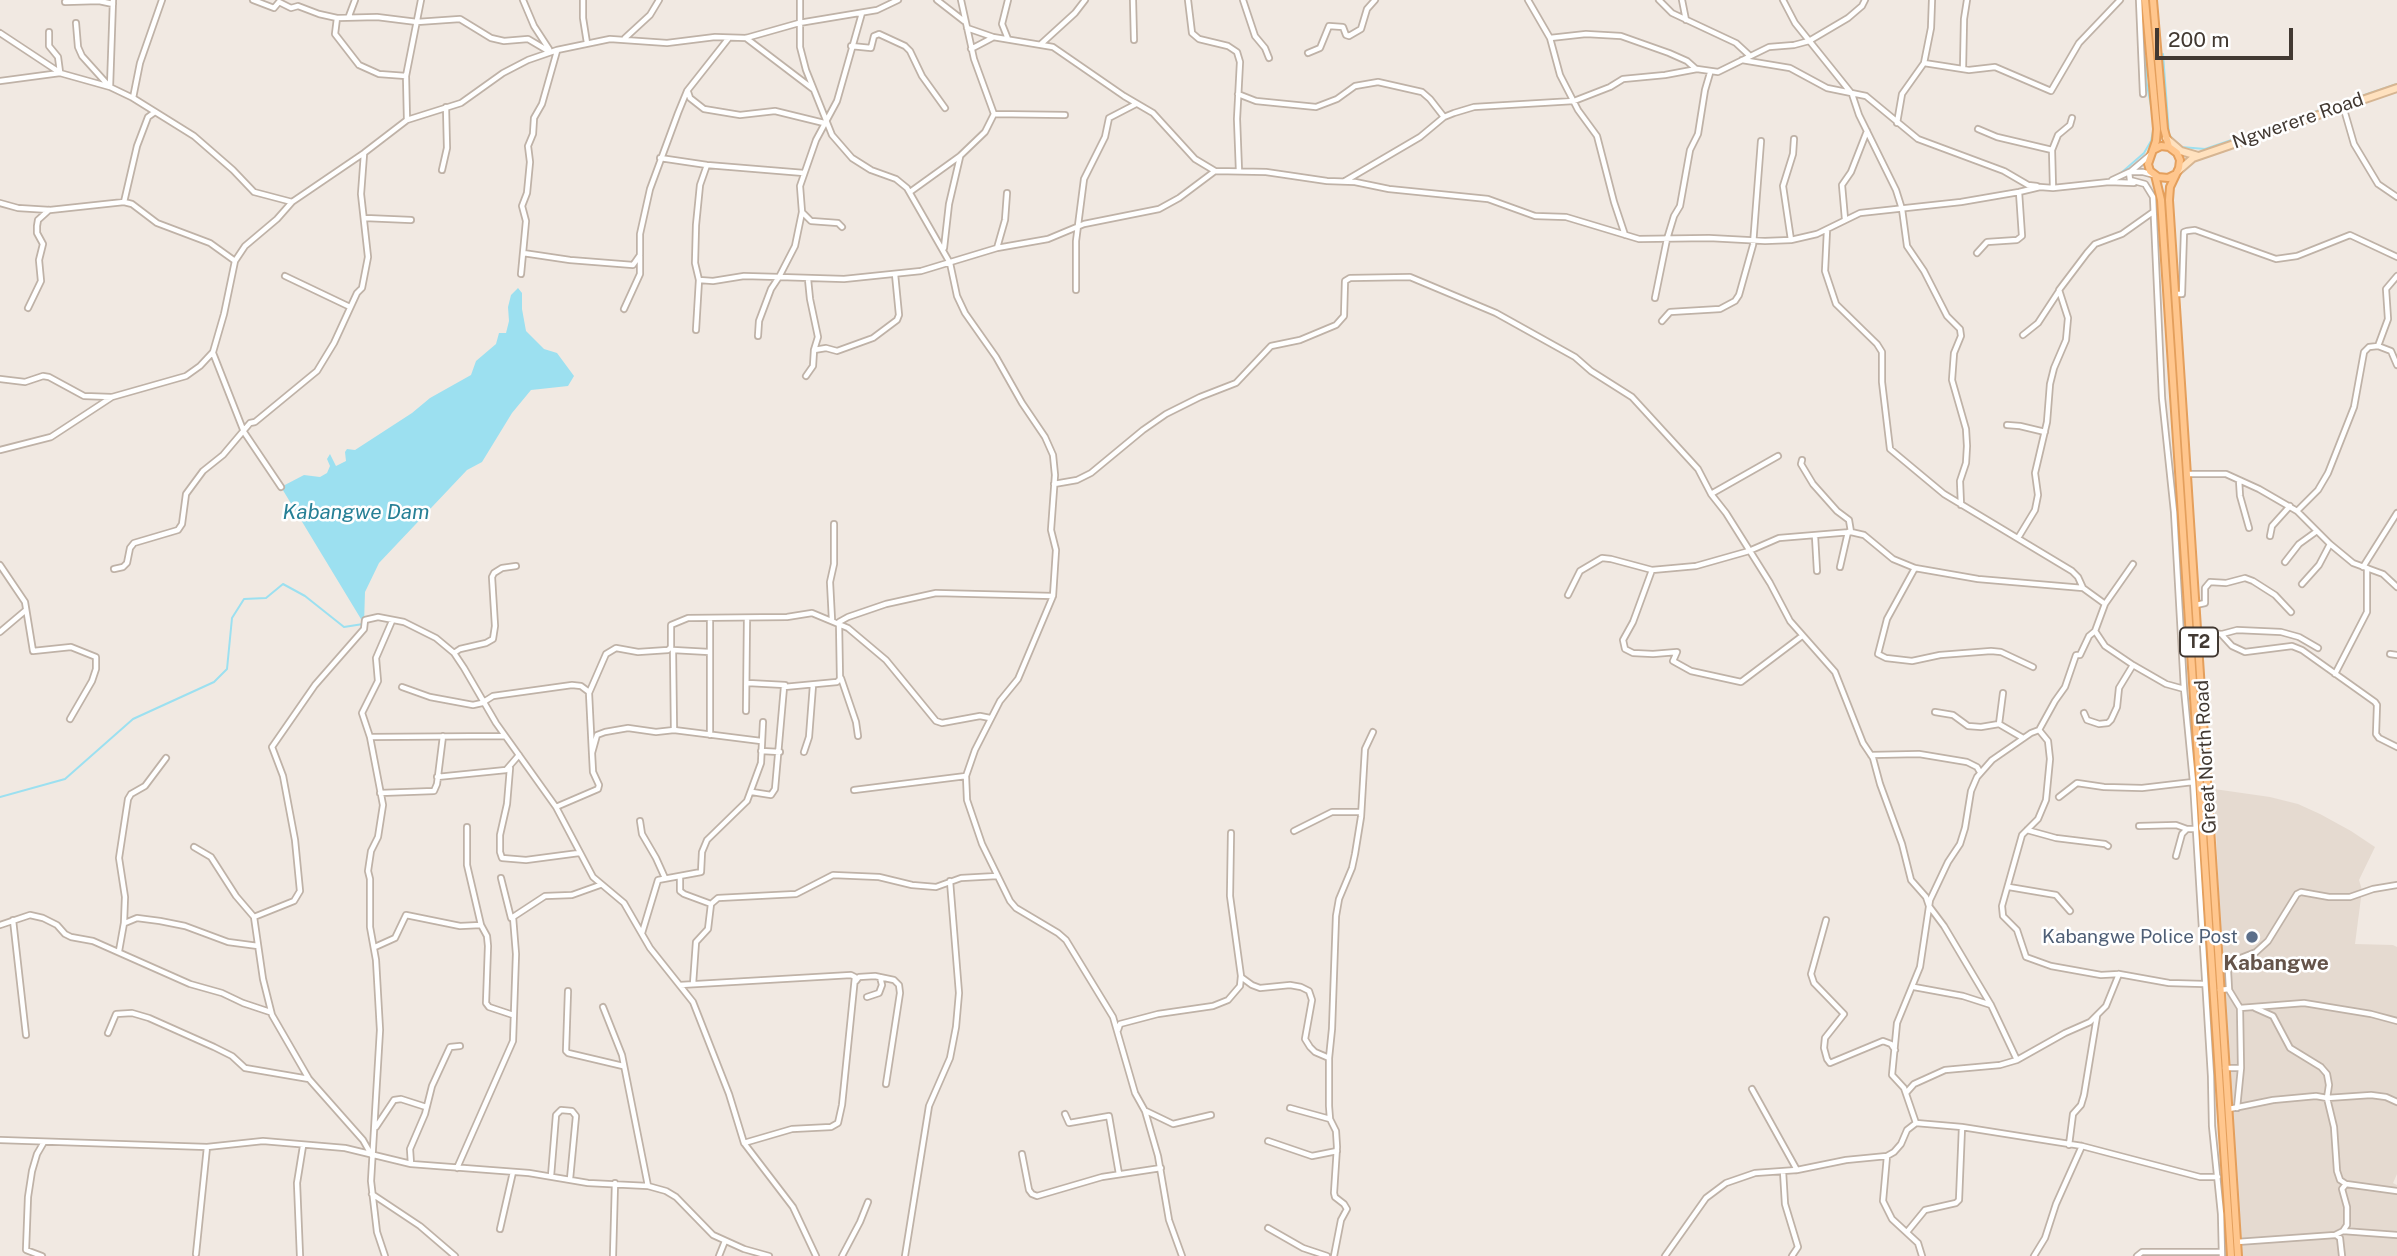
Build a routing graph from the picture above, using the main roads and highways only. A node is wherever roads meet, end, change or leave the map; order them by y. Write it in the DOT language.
graph roads {
  1 [pos="2146,0"];
  2 [pos="2153,0"];
  3 [pos="2397,88"];
  4 [pos="2166,138"];
  5 [pos="2170,147"];
  6 [pos="2181,151"];
  7 [pos="2152,153"];
  8 [pos="2200,156"];
  9 [pos="2175,174"];
  10 [pos="2155,175"];
  11 [pos="2231,1256"];
  12 [pos="2238,1256"];
  1 -- 7 [label="main road"];
  2 -- 4 [label="main road"];
  3 -- 8 [label="main road, Ngwerere Road"];
  4 -- 5 [label="main road"];
  4 -- 6 [label="main road"];
  5 -- 6 [label="main road"];
  5 -- 7 [label="main road"];
  5 -- 9 [label="main road"];
  6 -- 8 [label="main road"];
  7 -- 10 [label="main road"];
  8 -- 9 [label="main road, Ngwerere Road"];
  9 -- 10 [label="main road"];
  9 -- 12 [label="main road, Great North Road / T2"];
  10 -- 11 [label="main road, Great North Road / T2"];
}
